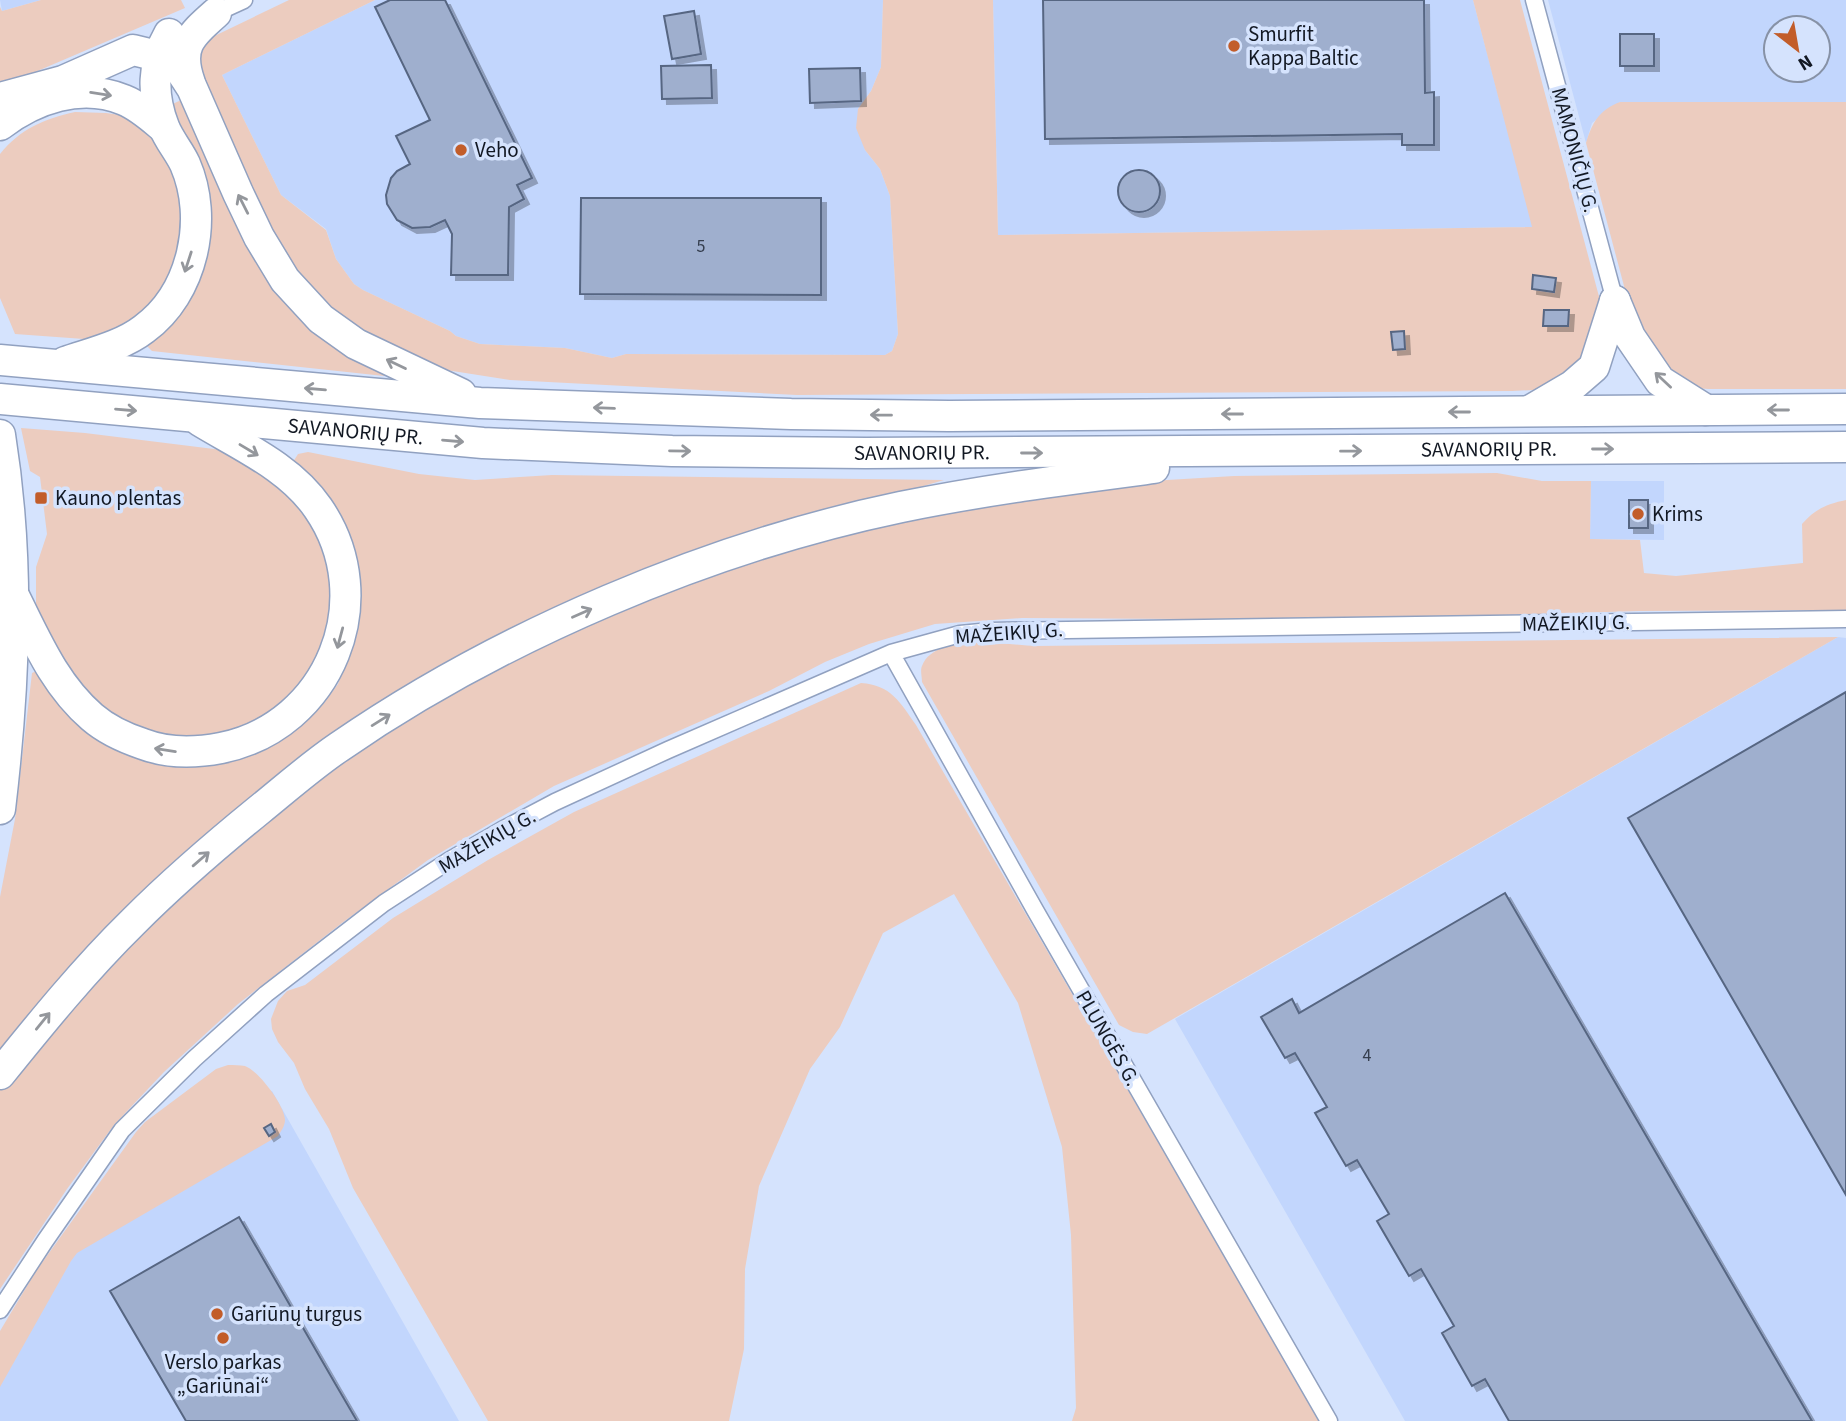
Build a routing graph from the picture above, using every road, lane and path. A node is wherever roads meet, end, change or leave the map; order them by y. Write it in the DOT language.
graph roads {
  1 [pos="244,0"];
  2 [pos="1534,0"];
  3 [pos="216,13"];
  4 [pos="153,46"];
  5 [pos="63,81"];
  6 [pos="191,88"];
  7 [pos="0,98"];
  8 [pos="34,103"];
  9 [pos="0,125"];
  10 [pos="164,128"];
  11 [pos="1615,301"];
  12 [pos="0,360"];
  13 [pos="55,365"];
  14 [pos="0,398"];
  15 [pos="480,403"];
  16 [pos="1846,409"];
  17 [pos="1707,410"];
  18 [pos="1527,412"];
  19 [pos="190,415"];
  20 [pos="0,435"];
  21 [pos="1846,447"];
  22 [pos="1283,452"];
  23 [pos="15,598"];
  24 [pos="1846,619"];
  25 [pos="891,653"];
  26 [pos="0,808"];
  27 [pos="0,1074"];
  28 [pos="0,1310"];
  29 [pos="1329,1421"];
  1 -- 3 [label="street"];
  2 -- 11 [label="street, MAMONIČIŲ G."];
  3 -- 4 [label="street"];
  3 -- 6 [label="highway"];
  4 -- 5 [label="highway"];
  4 -- 6 [label="highway"];
  4 -- 10 [label="highway"];
  5 -- 7 [label="highway"];
  5 -- 8 [label="highway"];
  15 -- 6 [label="highway, one-way"];
  8 -- 9 [label="highway"];
  8 -- 10 [label="highway, one-way"];
  10 -- 13 [label="highway, one-way"];
  17 -- 11 [label="highway, one-way"];
  11 -- 18 [label="highway"];
  12 -- 13 [label="highway, SAVANORIŲ PR."];
  15 -- 13 [label="highway, SAVANORIŲ PR., one-way"];
  14 -- 19 [label="highway, SAVANORIŲ PR., one-way"];
  18 -- 15 [label="highway, SAVANORIŲ PR., one-way"];
  16 -- 17 [label="highway, SAVANORIŲ PR., one-way"];
  17 -- 18 [label="highway, SAVANORIŲ PR."];
  19 -- 22 [label="highway, SAVANORIŲ PR., one-way"];
  19 -- 23 [label="highway, one-way"];
  20 -- 23 [label="highway"];
  22 -- 21 [label="highway, SAVANORIŲ PR., one-way"];
  27 -- 22 [label="highway, one-way"];
  23 -- 26 [label="highway"];
  24 -- 25 [label="street, MAŽEIKIŲ G."];
  25 -- 28 [label="street, MAŽEIKIŲ G."];
  25 -- 29 [label="street, PLUNGĖS G."];
}
